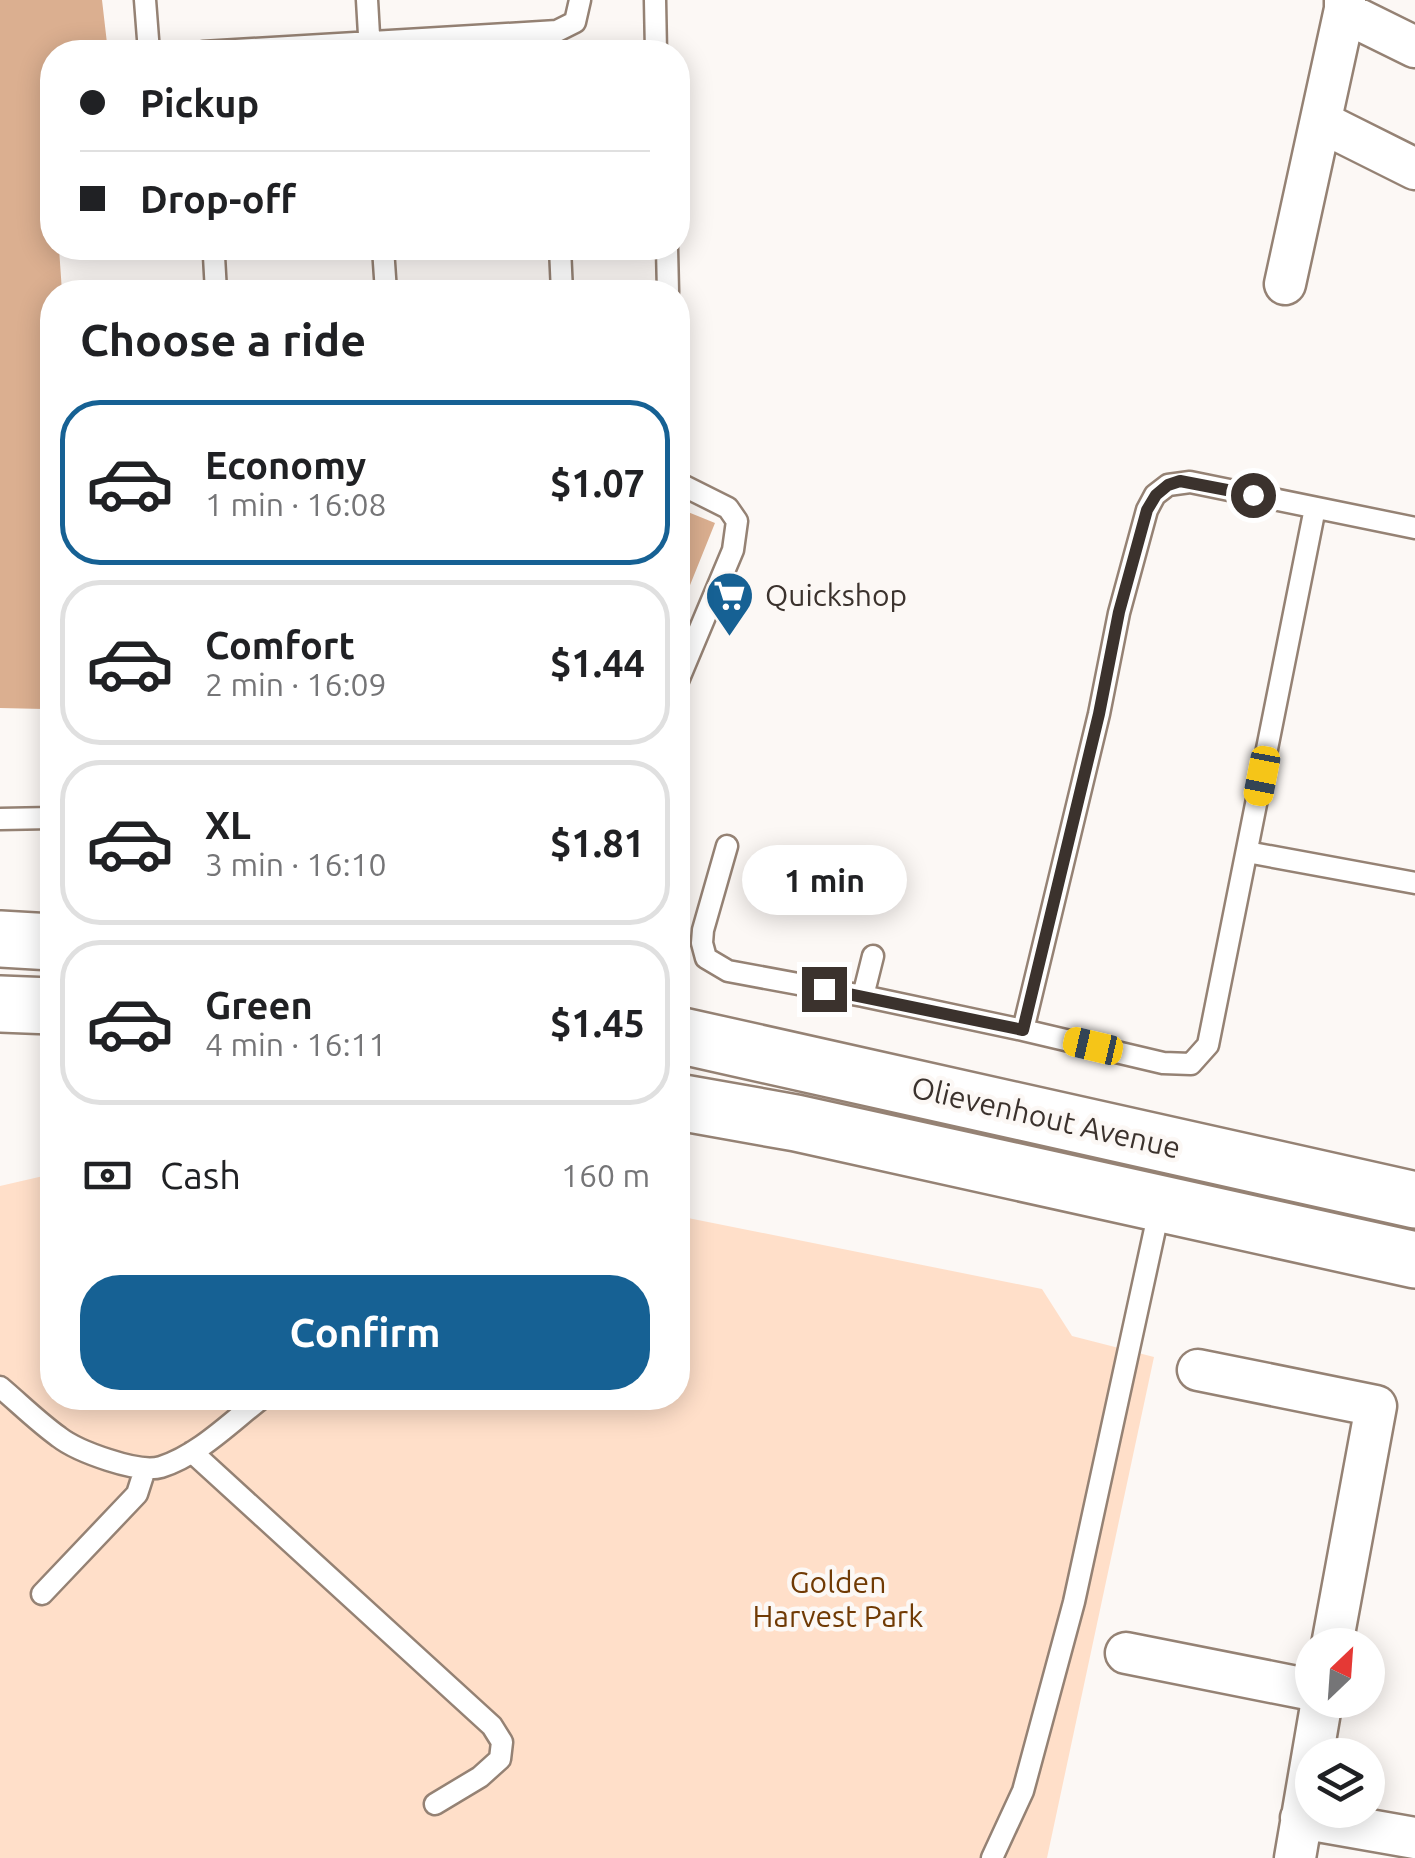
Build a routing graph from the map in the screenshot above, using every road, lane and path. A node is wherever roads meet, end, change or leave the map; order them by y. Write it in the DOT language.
graph roads {
  1 [pos="144,0"];
  2 [pos="367,0"];
  3 [pos="580,0"];
  4 [pos="655,0"];
  5 [pos="1345,4"];
  6 [pos="148,40"];
  7 [pos="370,40"];
  8 [pos="445,40"];
  9 [pos="656,40"];
  10 [pos="1415,47"];
  11 [pos="1321,122"];
  12 [pos="1415,170"];
  13 [pos="1285,284"];
  14 [pos="690,488"];
  15 [pos="1315,508"];
  16 [pos="1415,528"];
  17 [pos="690,652"];
  18 [pos="40,818"];
  19 [pos="0,819"];
  20 [pos="727,846"];
  21 [pos="1247,852"];
  22 [pos="1415,883"];
  23 [pos="0,940"];
  24 [pos="40,942"];
  25 [pos="873,956"];
  26 [pos="863,996"];
  27 [pos="0,1004"];
  28 [pos="40,1006"];
  29 [pos="1023,1030"];
  30 [pos="690,1038"];
  31 [pos="690,1104"];
  32 [pos="1415,1200"];
  33 [pos="1160,1204"];
  34 [pos="1415,1260"];
  35 [pos="1198,1370"];
  36 [pos="0,1387"];
  37 [pos="246,1410"];
  38 [pos="192,1452"];
  39 [pos="145,1468"];
  40 [pos="42,1594"];
  41 [pos="1335,1628"];
  42 [pos="1126,1654"];
  43 [pos="1295,1687"];
  44 [pos="435,1804"];
  45 [pos="1300,1828"];
  46 [pos="1358,1828"];
  47 [pos="1415,1838"];
  48 [pos="992,1858"];
  49 [pos="1294,1858"];
  1 -- 6 [label="lane"];
  2 -- 7 [label="lane"];
  3 -- 8 [label="lane"];
  4 -- 9 [label="lane"];
  5 -- 10 [label="street"];
  5 -- 11 [label="street"];
  11 -- 12 [label="street"];
  11 -- 13 [label="street"];
  14 -- 17 [label="lane"];
  15 -- 16 [label="lane"];
  15 -- 21 [label="lane"];
  15 -- 29 [label="lane"];
  18 -- 19 [label="lane"];
  20 -- 26 [label="lane"];
  21 -- 22 [label="lane"];
  21 -- 29 [label="lane"];
  23 -- 24 [label="street"];
  25 -- 26 [label="lane"];
  26 -- 29 [label="lane"];
  27 -- 28 [label="street"];
  30 -- 32 [label="street, Olievenhout Avenue"];
  31 -- 33 [label="street, Olievenhout Avenue"];
  33 -- 34 [label="street, Olievenhout Avenue"];
  33 -- 48 [label="lane"];
  35 -- 41 [label="street"];
  36 -- 39 [label="lane"];
  37 -- 38 [label="lane"];
  38 -- 39 [label="lane"];
  38 -- 44 [label="lane"];
  39 -- 40 [label="lane"];
  42 -- 43 [label="street"];
  45 -- 49 [label="street"];
  46 -- 47 [label="street"];
}
